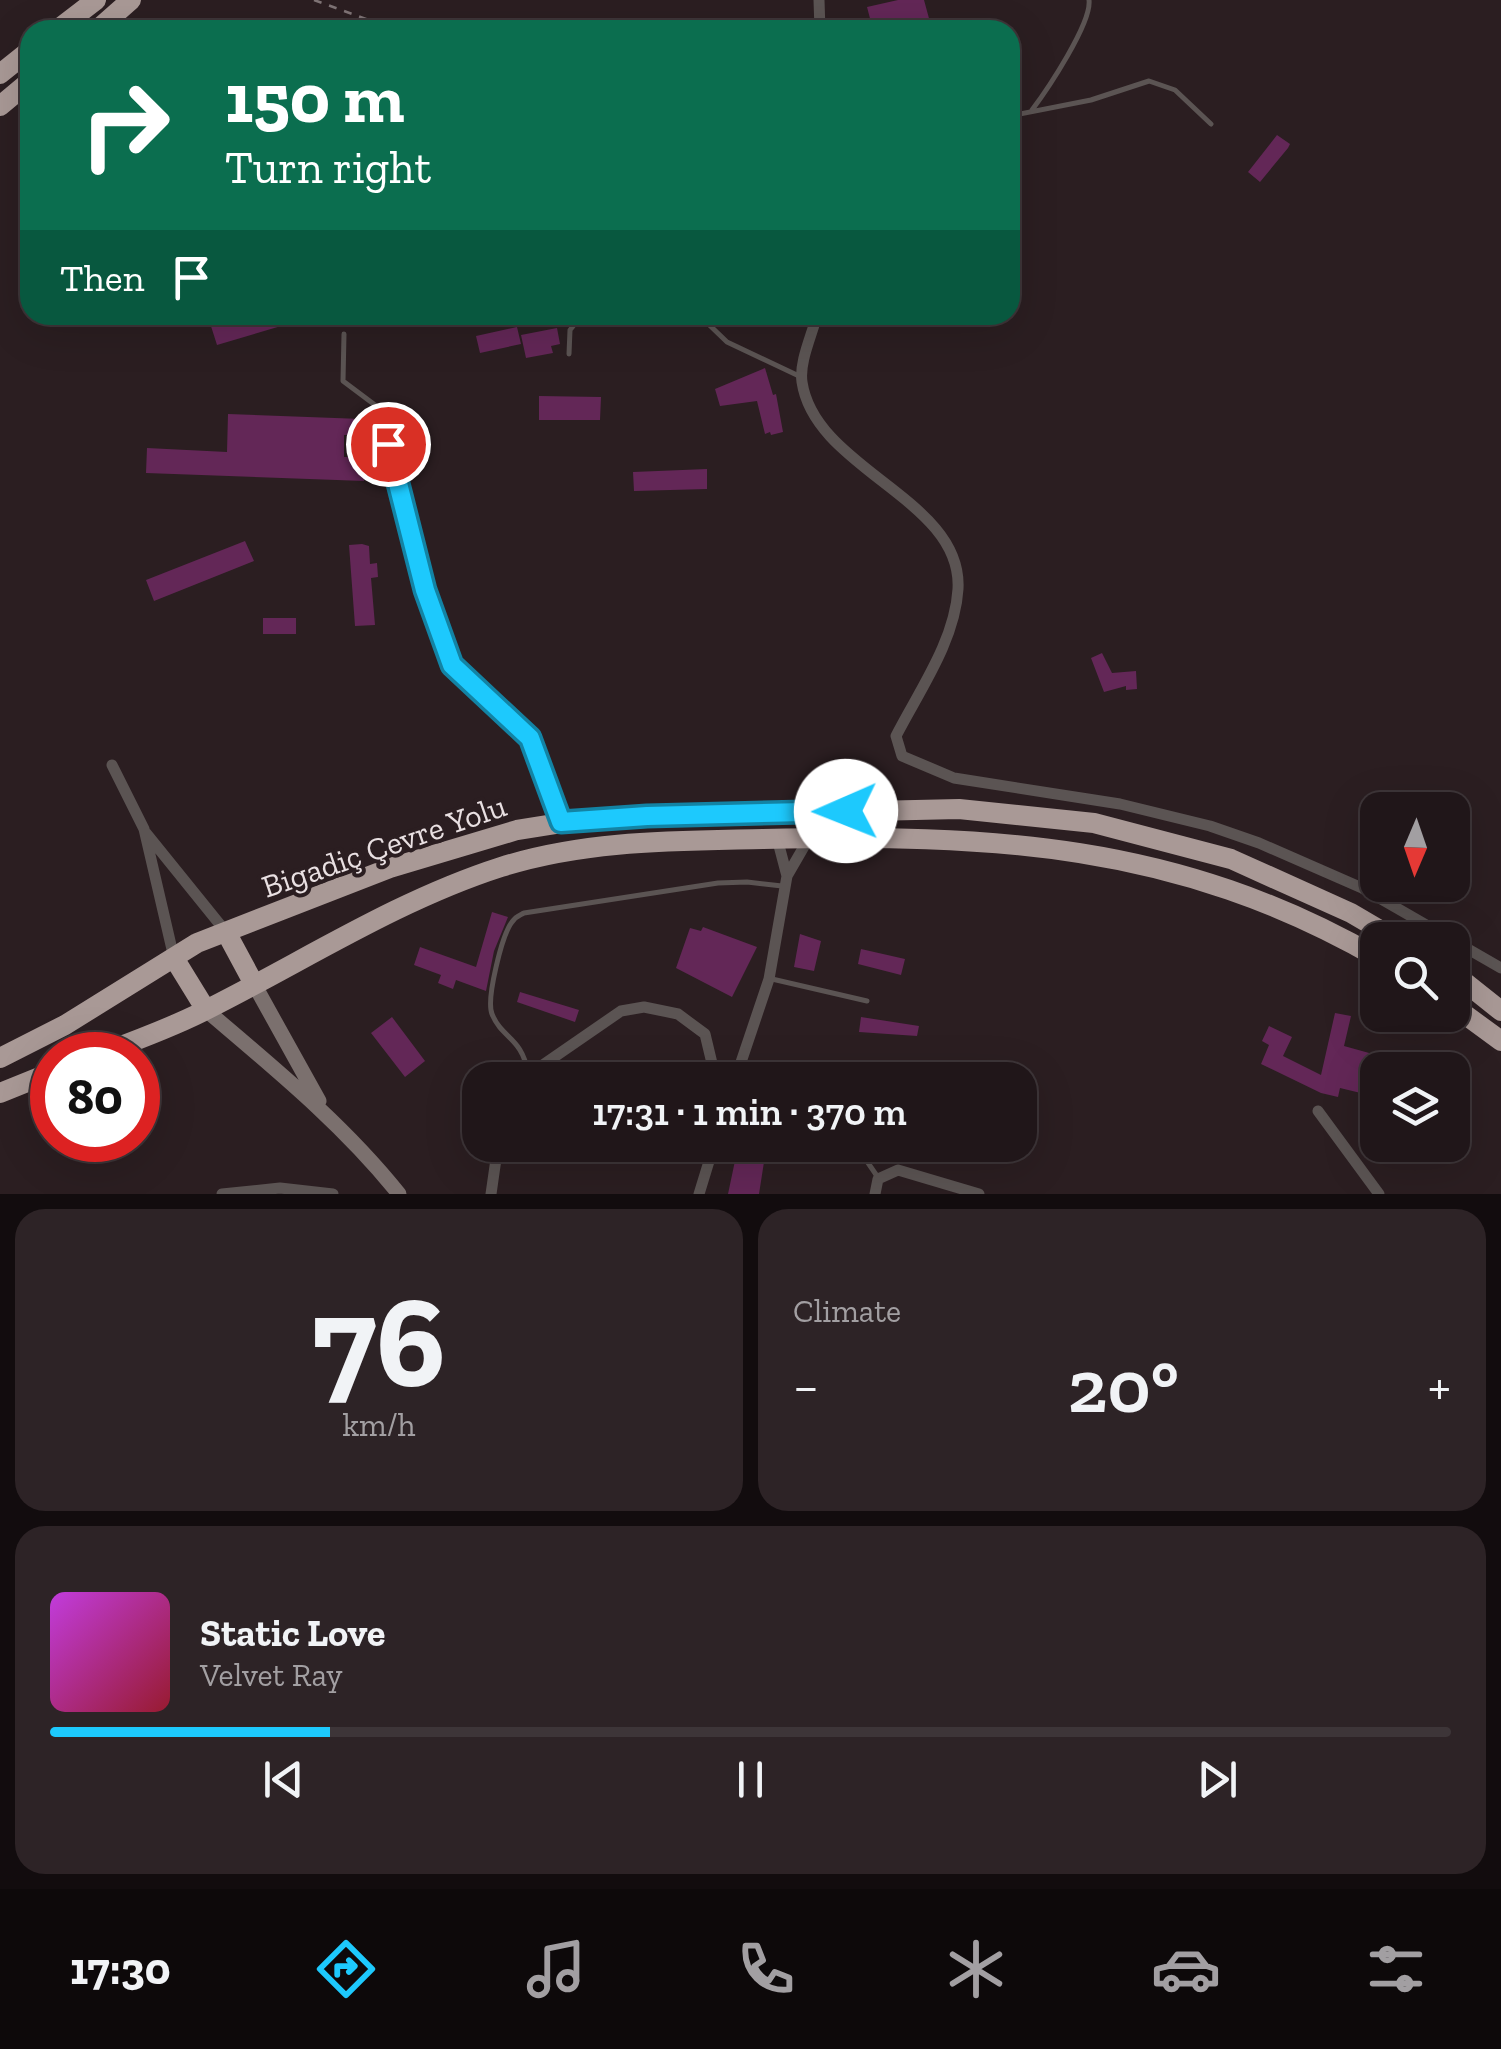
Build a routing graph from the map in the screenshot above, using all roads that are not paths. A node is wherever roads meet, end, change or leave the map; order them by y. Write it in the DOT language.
graph roads {
  1 [pos="96,0"];
  2 [pos="131,0"];
  3 [pos="1088,0"];
  4 [pos="70,20"];
  5 [pos="109,20"];
  6 [pos="20,58"];
  7 [pos="0,74"];
  8 [pos="20,90"];
  9 [pos="0,106"];
  10 [pos="1032,110"];
  11 [pos="1020,113"];
  12 [pos="1212,124"];
  13 [pos="574,325"];
  14 [pos="709,325"];
  15 [pos="815,325"];
  16 [pos="344,334"];
  17 [pos="568,354"];
  18 [pos="802,377"];
  19 [pos="112,765"];
  20 [pos="561,822"];
  21 [pos="144,829"];
  22 [pos="776,838"];
  23 [pos="809,838"];
  24 [pos="786,881"];
  25 [pos="1366,922"];
  26 [pos="226,932"];
  27 [pos="1360,948"];
  28 [pos="174,958"];
  29 [pos="1501,968"];
  30 [pos="769,979"];
  31 [pos="254,984"];
  32 [pos="1470,986"];
  33 [pos="867,1001"];
  34 [pos="206,1010"];
  35 [pos="1501,1011"];
  36 [pos="1470,1018"];
  37 [pos="153,1032"];
  38 [pos="1501,1041"];
  39 [pos="0,1058"];
  40 [pos="522,1062"];
  41 [pos="546,1062"];
  42 [pos="713,1062"];
  43 [pos="741,1062"];
  44 [pos="30,1080"];
  45 [pos="0,1092"];
  46 [pos="1318,1111"];
  47 [pos="326,1113"];
  48 [pos="496,1162"];
  49 [pos="709,1162"];
  50 [pos="867,1162"];
  51 [pos="878,1179"];
  52 [pos="222,1194"];
  53 [pos="333,1194"];
  54 [pos="399,1194"];
  55 [pos="491,1194"];
  56 [pos="699,1194"];
  57 [pos="874,1194"];
  58 [pos="978,1194"];
  59 [pos="1380,1194"];
  1 -- 4 [label="highway"];
  2 -- 5 [label="highway"];
  3 -- 10 [label="lane"];
  6 -- 7 [label="highway"];
  8 -- 9 [label="highway"];
  10 -- 11 [label="lane"];
  10 -- 12 [label="lane"];
  13 -- 17 [label="lane"];
  14 -- 18 [label="lane"];
  15 -- 18 [label="street"];
  16 -- 20 [label="lane"];
  18 -- 29 [label="street"];
  19 -- 21 [label="street"];
  20 -- 25 [label="highway, Bigadiç Çevre Yolu"];
  20 -- 26 [label="highway, Bigadiç Çevre Yolu"];
  21 -- 26 [label="street"];
  21 -- 28 [label="street"];
  22 -- 23 [label="highway, Bigadiç Çevre Yolu"];
  22 -- 24 [label="street"];
  22 -- 31 [label="highway, Bigadiç Çevre Yolu"];
  23 -- 24 [label="street"];
  23 -- 27 [label="highway, Bigadiç Çevre Yolu"];
  24 -- 30 [label="street"];
  24 -- 40 [label="lane"];
  26 -- 28 [label="highway, Bigadiç Çevre Yolu"];
  26 -- 31 [label="highway"];
  28 -- 34 [label="highway"];
  28 -- 39 [label="highway, Bigadiç Çevre Yolu"];
  30 -- 33 [label="lane"];
  30 -- 43 [label="street"];
  31 -- 34 [label="highway, Bigadiç Çevre Yolu"];
  31 -- 47 [label="main road"];
  32 -- 35 [label="highway"];
  34 -- 37 [label="highway, Bigadiç Çevre Yolu"];
  34 -- 47 [label="main road"];
  36 -- 38 [label="highway"];
  41 -- 42 [label="street"];
  44 -- 45 [label="highway"];
  46 -- 59 [label="street"];
  47 -- 54 [label="main road"];
  48 -- 55 [label="street"];
  49 -- 56 [label="street"];
  50 -- 51 [label="lane"];
  51 -- 57 [label="street"];
  51 -- 58 [label="street"];
  52 -- 53 [label="street"];
}
